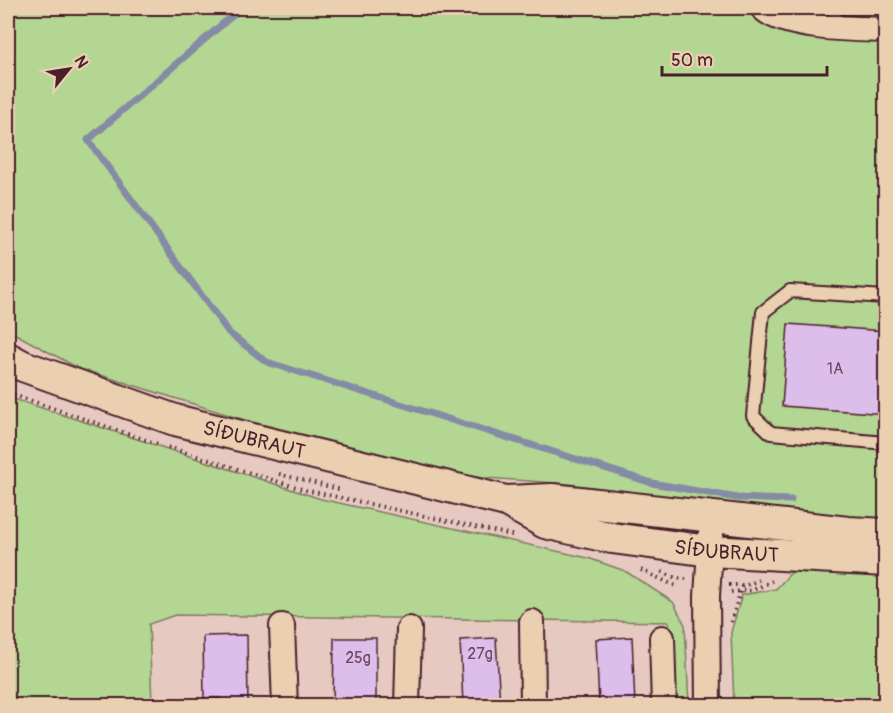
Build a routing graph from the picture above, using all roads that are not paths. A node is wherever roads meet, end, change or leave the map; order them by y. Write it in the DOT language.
graph roads {
  1 [pos="763,8"];
  2 [pos="834,17"];
  3 [pos="885,30"];
  4 [pos="885,297"];
  5 [pos="8,358"];
  6 [pos="885,443"];
  7 [pos="506,501"];
  8 [pos="712,518"];
  9 [pos="885,534"];
  10 [pos="710,551"];
  11 [pos="885,561"];
  12 [pos="532,622"];
  13 [pos="282,626"];
  14 [pos="409,629"];
  15 [pos="662,638"];
  16 [pos="285,705"];
  17 [pos="407,705"];
  18 [pos="533,705"];
  19 [pos="664,705"];
  20 [pos="708,705"];
  1 -- 2 [label="street"];
  2 -- 3 [label="street"];
  4 -- 6 [label="lane"];
  5 -- 7 [label="street, SÍÐUBRAUT"];
  7 -- 8 [label="street, SÍÐUBRAUT"];
  7 -- 10 [label="street, SÍÐUBRAUT"];
  8 -- 9 [label="street, SÍÐUBRAUT"];
  8 -- 10 [label="street"];
  10 -- 11 [label="street, SÍÐUBRAUT"];
  10 -- 20 [label="street"];
  12 -- 18 [label="street"];
  13 -- 16 [label="street"];
  14 -- 17 [label="street"];
  15 -- 19 [label="street"];
}
